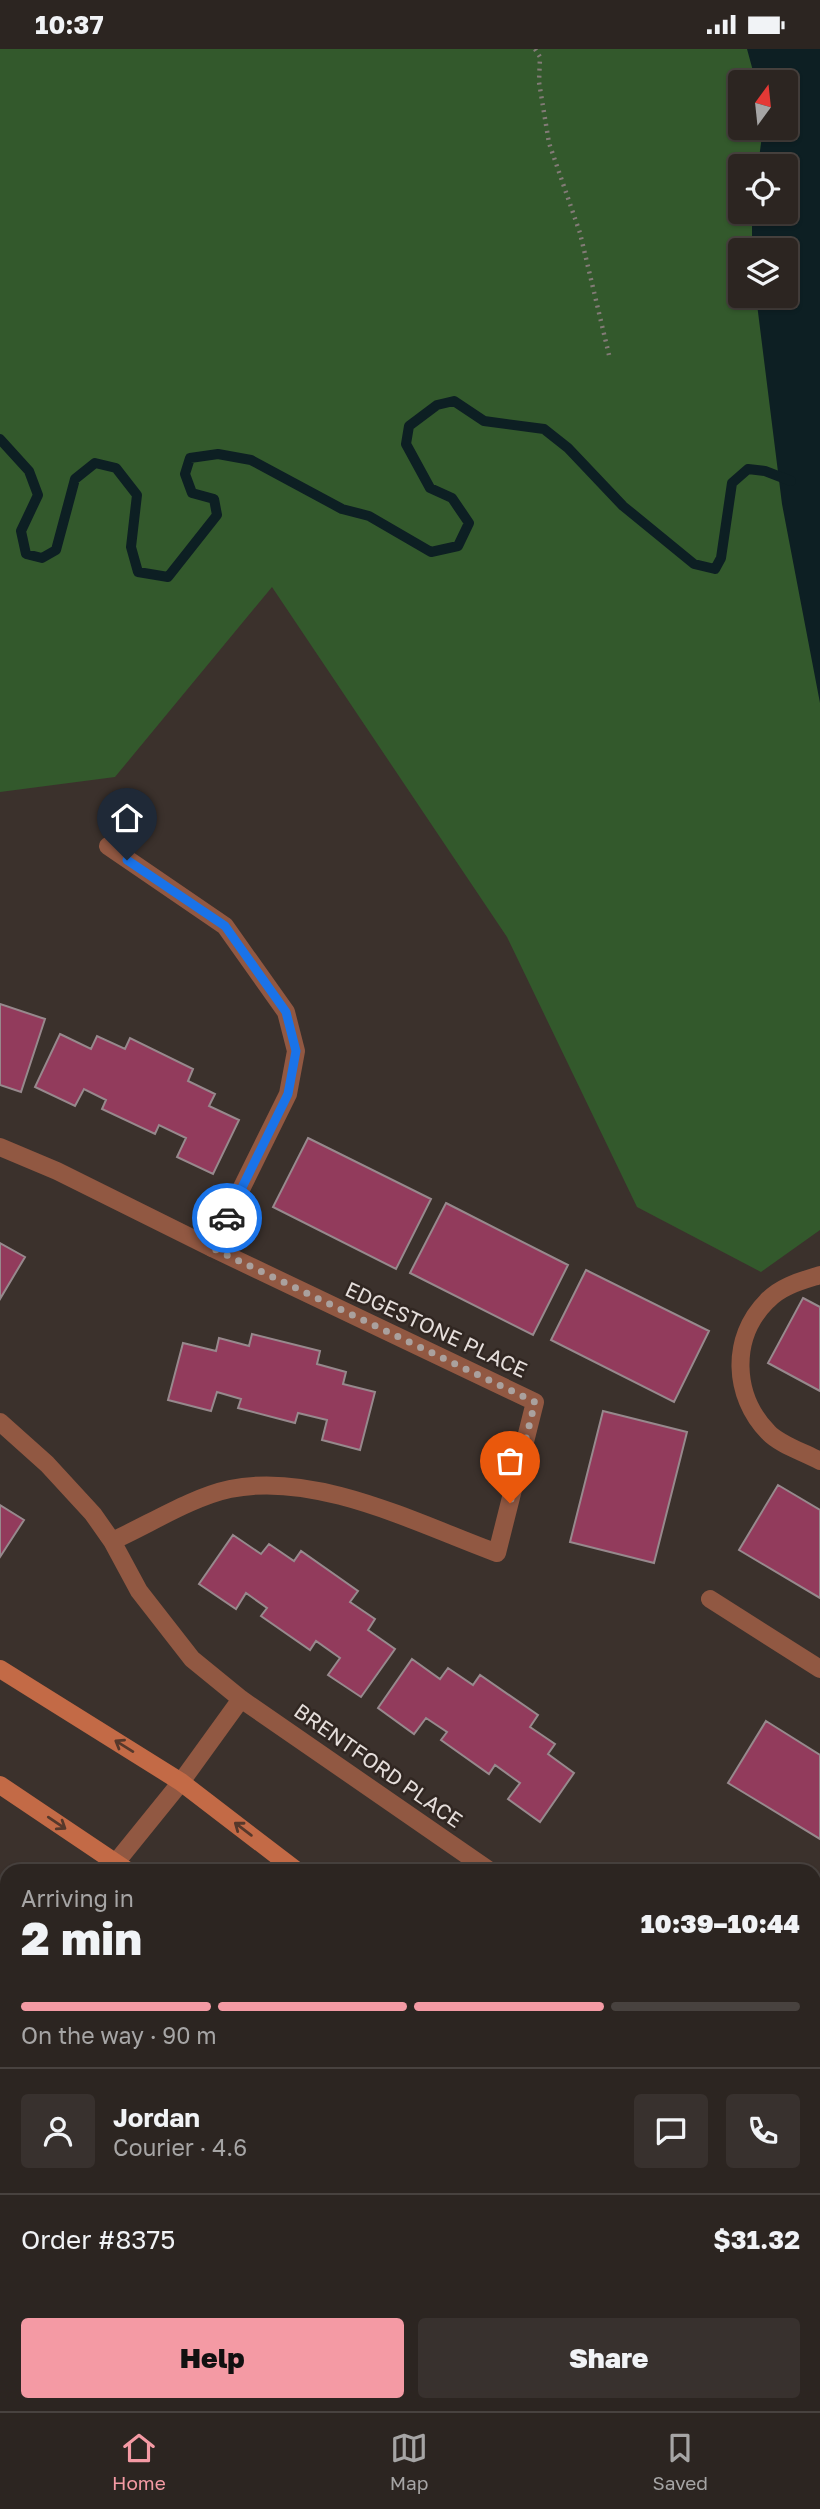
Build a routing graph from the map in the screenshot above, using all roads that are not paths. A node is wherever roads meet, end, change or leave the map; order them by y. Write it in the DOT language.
graph roads {
  1 [pos="108,846"];
  2 [pos="0,1147"];
  3 [pos="212,1248"];
  4 [pos="820,1275"];
  5 [pos="0,1422"];
  6 [pos="820,1461"];
  7 [pos="112,1541"];
  8 [pos="710,1599"];
  9 [pos="0,1669"];
  10 [pos="820,1669"];
  11 [pos="241,1699"];
  12 [pos="181,1782"];
  13 [pos="0,1785"];
  14 [pos="112,1864"];
  15 [pos="121,1864"];
  16 [pos="289,1864"];
  17 [pos="479,1864"];
  1 -- 3 [label="street"];
  2 -- 3 [label="street, EDGESTONE PLACE"];
  3 -- 7 [label="street, EDGESTONE PLACE"];
  4 -- 6 [label="street"];
  5 -- 7 [label="street, BRENTFORD PLACE"];
  7 -- 11 [label="street, BRENTFORD PLACE"];
  8 -- 10 [label="street"];
  12 -- 9 [label="main road, one-way"];
  11 -- 12 [label="street"];
  11 -- 17 [label="street, BRENTFORD PLACE"];
  12 -- 15 [label="street"];
  16 -- 12 [label="main road, one-way"];
  13 -- 14 [label="main road, one-way"];
}
